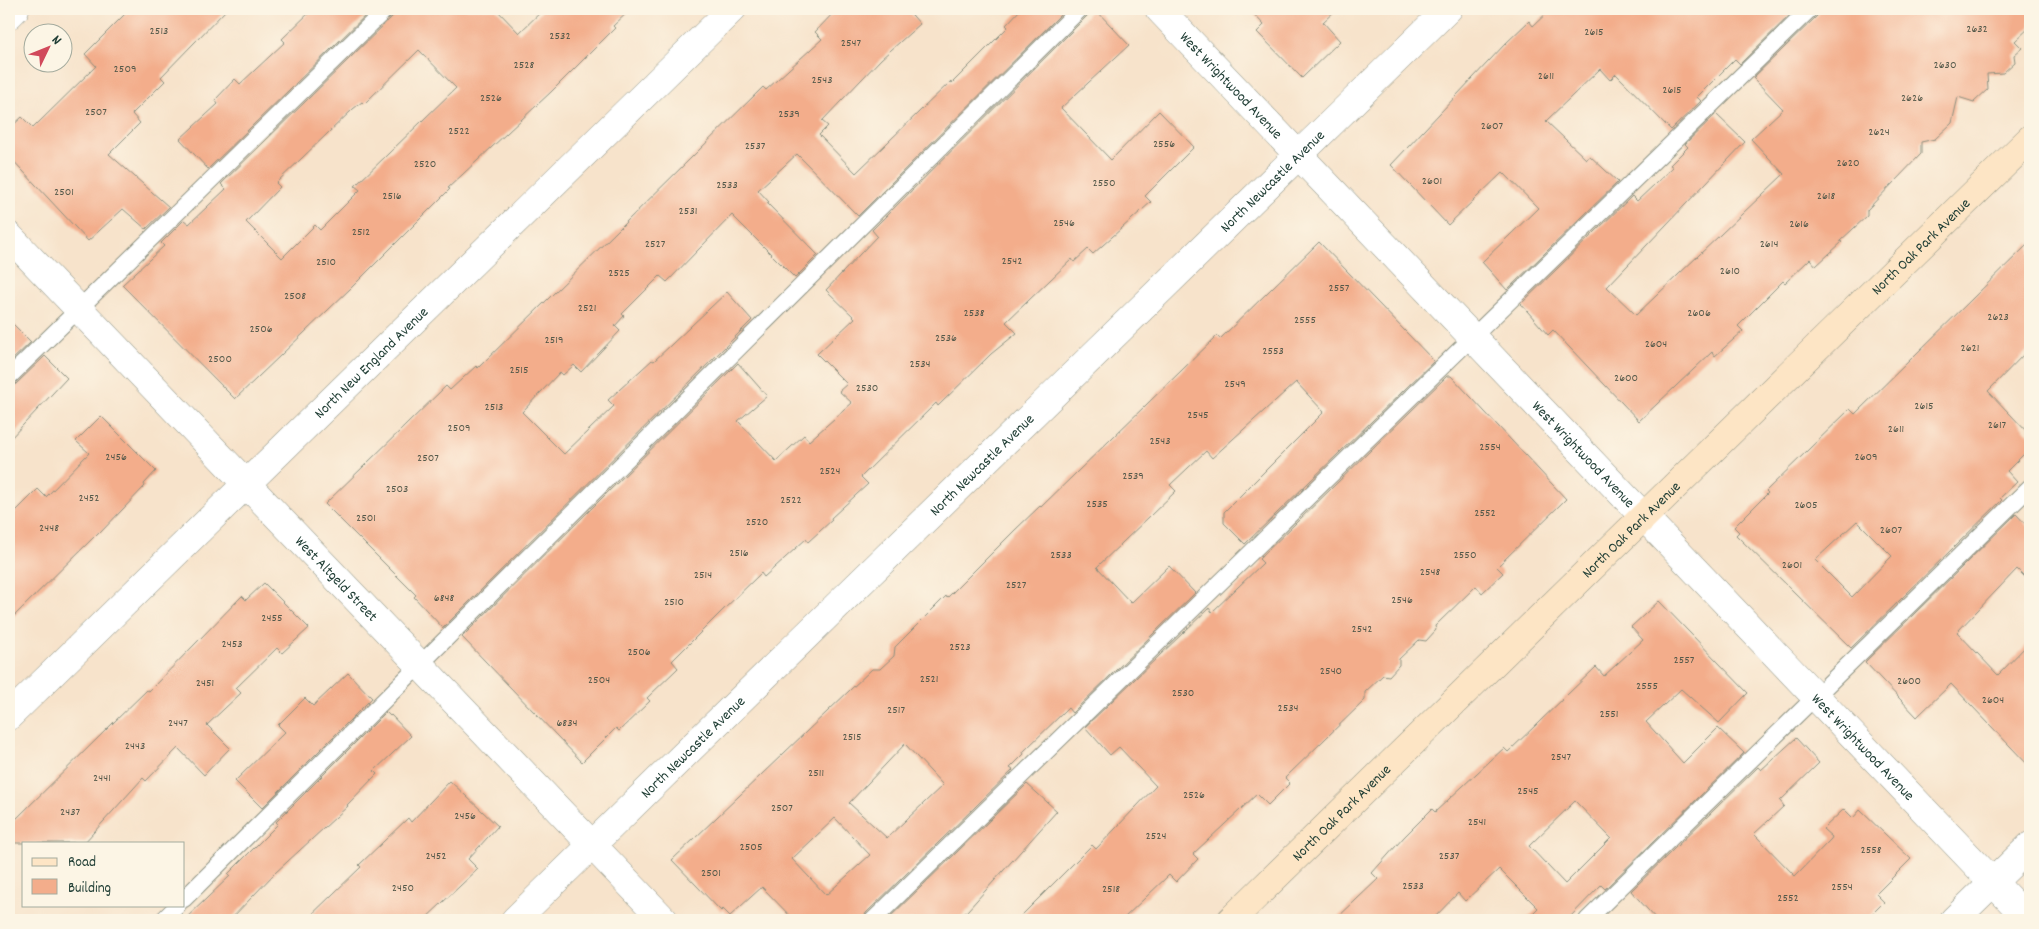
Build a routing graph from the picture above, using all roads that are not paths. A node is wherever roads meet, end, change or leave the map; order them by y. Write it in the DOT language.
graph roads {
  1 [pos="15,9"];
  2 [pos="386,9"];
  3 [pos="732,9"];
  4 [pos="1080,9"];
  5 [pos="1158,9"];
  6 [pos="1448,9"];
  7 [pos="1810,9"];
  8 [pos="9,15"];
  9 [pos="2030,139"];
  10 [pos="1298,155"];
  11 [pos="9,236"];
  12 [pos="78,309"];
  13 [pos="1473,337"];
  14 [pos="9,377"];
  15 [pos="246,484"];
  16 [pos="2030,487"];
  17 [pos="1644,517"];
  18 [pos="420,666"];
  19 [pos="1816,697"];
  20 [pos="9,716"];
  21 [pos="592,845"];
  22 [pos="2030,846"];
  23 [pos="1993,882"];
  24 [pos="185,898"];
  25 [pos="177,906"];
  26 [pos="163,920"];
  27 [pos="515,920"];
  28 [pos="664,920"];
  29 [pos="873,920"];
  30 [pos="1231,920"];
  31 [pos="1587,920"];
  32 [pos="1954,920"];
  33 [pos="2029,920"];
  1 -- 8 [label="street"];
  2 -- 12 [label="lane"];
  3 -- 15 [label="street, North New England Avenue"];
  4 -- 18 [label="lane"];
  5 -- 10 [label="street, West Wrightwood Avenue"];
  6 -- 10 [label="street, North Newcastle Avenue"];
  7 -- 13 [label="lane"];
  9 -- 17 [label="street, North Oak Park Avenue"];
  10 -- 13 [label="street, West Wrightwood Avenue"];
  10 -- 21 [label="street, North Newcastle Avenue"];
  11 -- 12 [label="street, West Altgeld Street"];
  12 -- 14 [label="lane"];
  12 -- 15 [label="street, West Altgeld Street"];
  13 -- 17 [label="street, West Wrightwood Avenue"];
  13 -- 29 [label="lane"];
  15 -- 18 [label="street, West Altgeld Street"];
  15 -- 20 [label="street, North New England Avenue"];
  16 -- 19 [label="lane"];
  17 -- 19 [label="street, West Wrightwood Avenue"];
  17 -- 30 [label="street, North Oak Park Avenue"];
  18 -- 21 [label="street, West Altgeld Street"];
  18 -- 24 [label="lane"];
  19 -- 23 [label="street, West Wrightwood Avenue"];
  19 -- 31 [label="lane"];
  21 -- 27 [label="street, North Newcastle Avenue"];
  21 -- 28 [label="street, West Altgeld Street"];
  22 -- 23 [label="street"];
  23 -- 32 [label="street"];
  23 -- 33 [label="street, West Wrightwood Avenue"];
  25 -- 26 [label="lane"];
}
